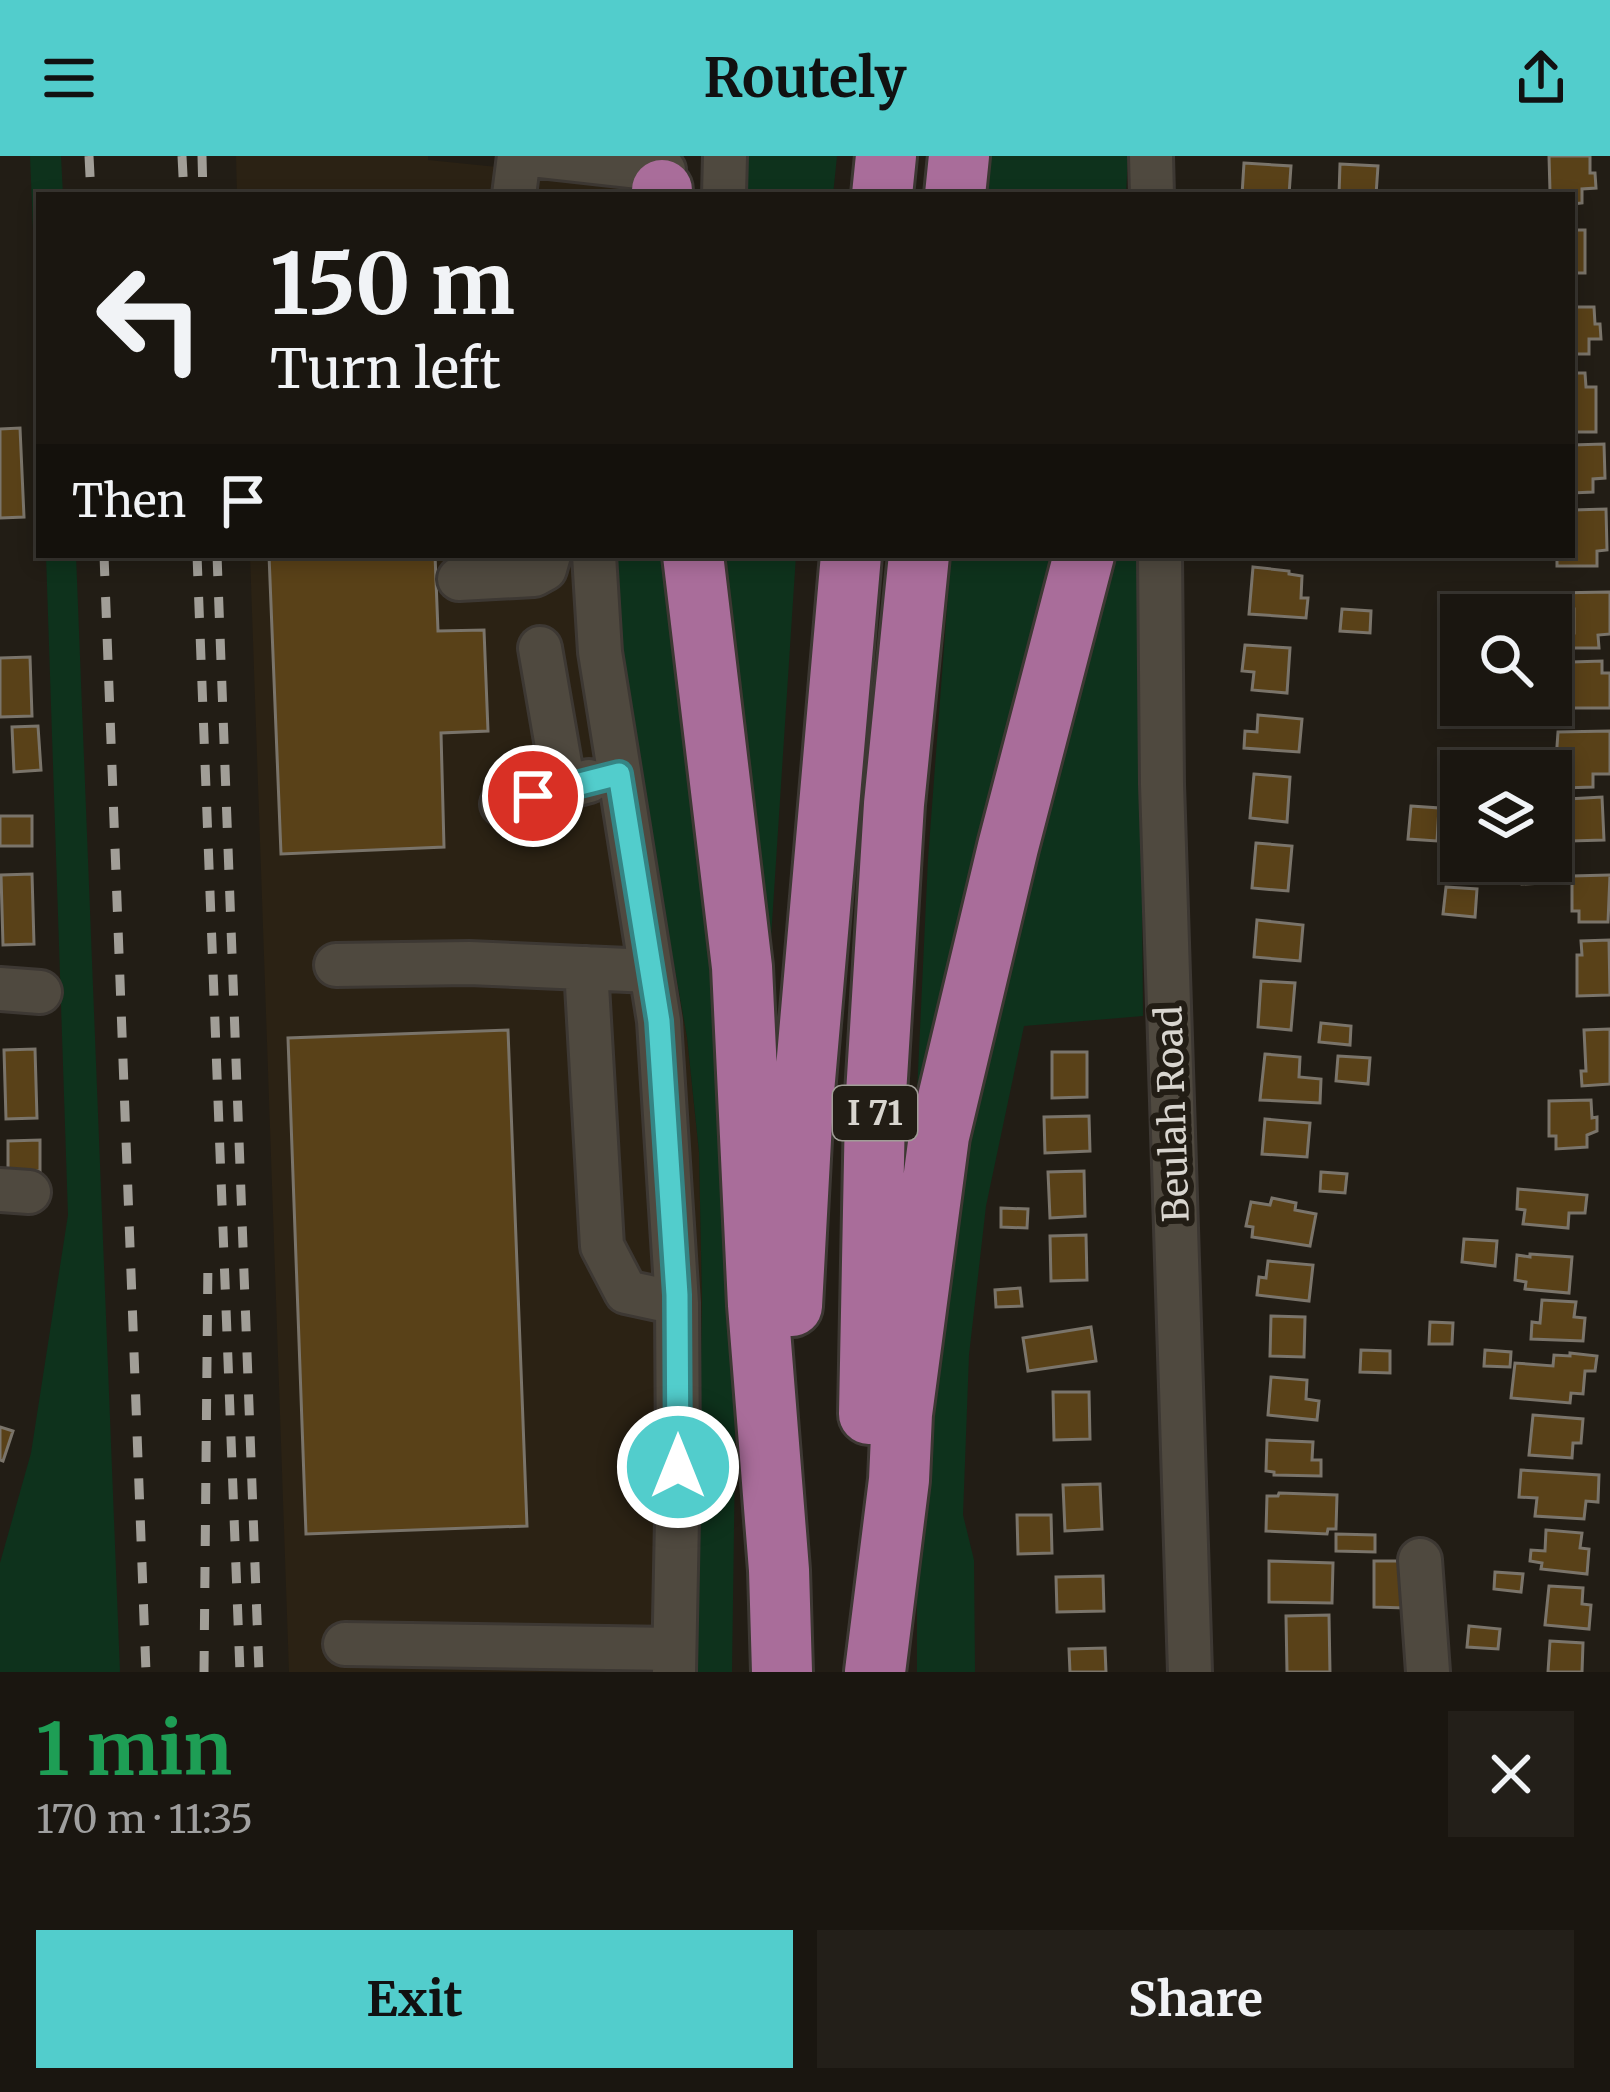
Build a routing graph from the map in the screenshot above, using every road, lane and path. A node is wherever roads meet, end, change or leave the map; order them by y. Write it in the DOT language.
graph roads {
  1 [pos="519,156"];
  2 [pos="539,156"];
  3 [pos="725,156"];
  4 [pos="886,156"];
  5 [pos="959,156"];
  6 [pos="1151,156"];
  7 [pos="663,181"];
  8 [pos="514,192"];
  9 [pos="724,192"];
  10 [pos="883,192"];
  11 [pos="955,192"];
  12 [pos="1152,192"];
  13 [pos="548,558"];
  14 [pos="594,558"];
  15 [pos="693,558"];
  16 [pos="851,558"];
  17 [pos="919,558"];
  18 [pos="1083,558"];
  19 [pos="1160,558"];
  20 [pos="459,579"];
  21 [pos="540,648"];
  22 [pos="619,774"];
  23 [pos="564,787"];
  24 [pos="502,804"];
  25 [pos="336,964"];
  26 [pos="586,968"];
  27 [pos="651,970"];
  28 [pos="677,1303"];
  29 [pos="1420,1560"];
  30 [pos="779,1570"];
  31 [pos="345,1644"];
  32 [pos="674,1660"];
  33 [pos="782,1672"];
  34 [pos="863,1672"];
  35 [pos="875,1672"];
  36 [pos="1190,1672"];
  37 [pos="1428,1672"];
  1 -- 8 [label="street"];
  2 -- 7 [label="street"];
  3 -- 9 [label="street"];
  4 -- 10 [label="highway"];
  5 -- 11 [label="highway"];
  6 -- 12 [label="street"];
  13 -- 20 [label="street"];
  14 -- 22 [label="street"];
  15 -- 30 [label="highway"];
  16 -- 30 [label="highway, I 71"];
  17 -- 34 [label="highway, I 71"];
  18 -- 35 [label="highway"];
  19 -- 36 [label="street, Beulah Road"];
  21 -- 23 [label="street"];
  22 -- 23 [label="street"];
  22 -- 27 [label="street"];
  23 -- 24 [label="street"];
  25 -- 26 [label="street"];
  26 -- 27 [label="street"];
  26 -- 28 [label="street"];
  27 -- 28 [label="street"];
  28 -- 32 [label="street"];
  29 -- 37 [label="street"];
  30 -- 33 [label="highway, I 71"];
  31 -- 32 [label="street"];
}
